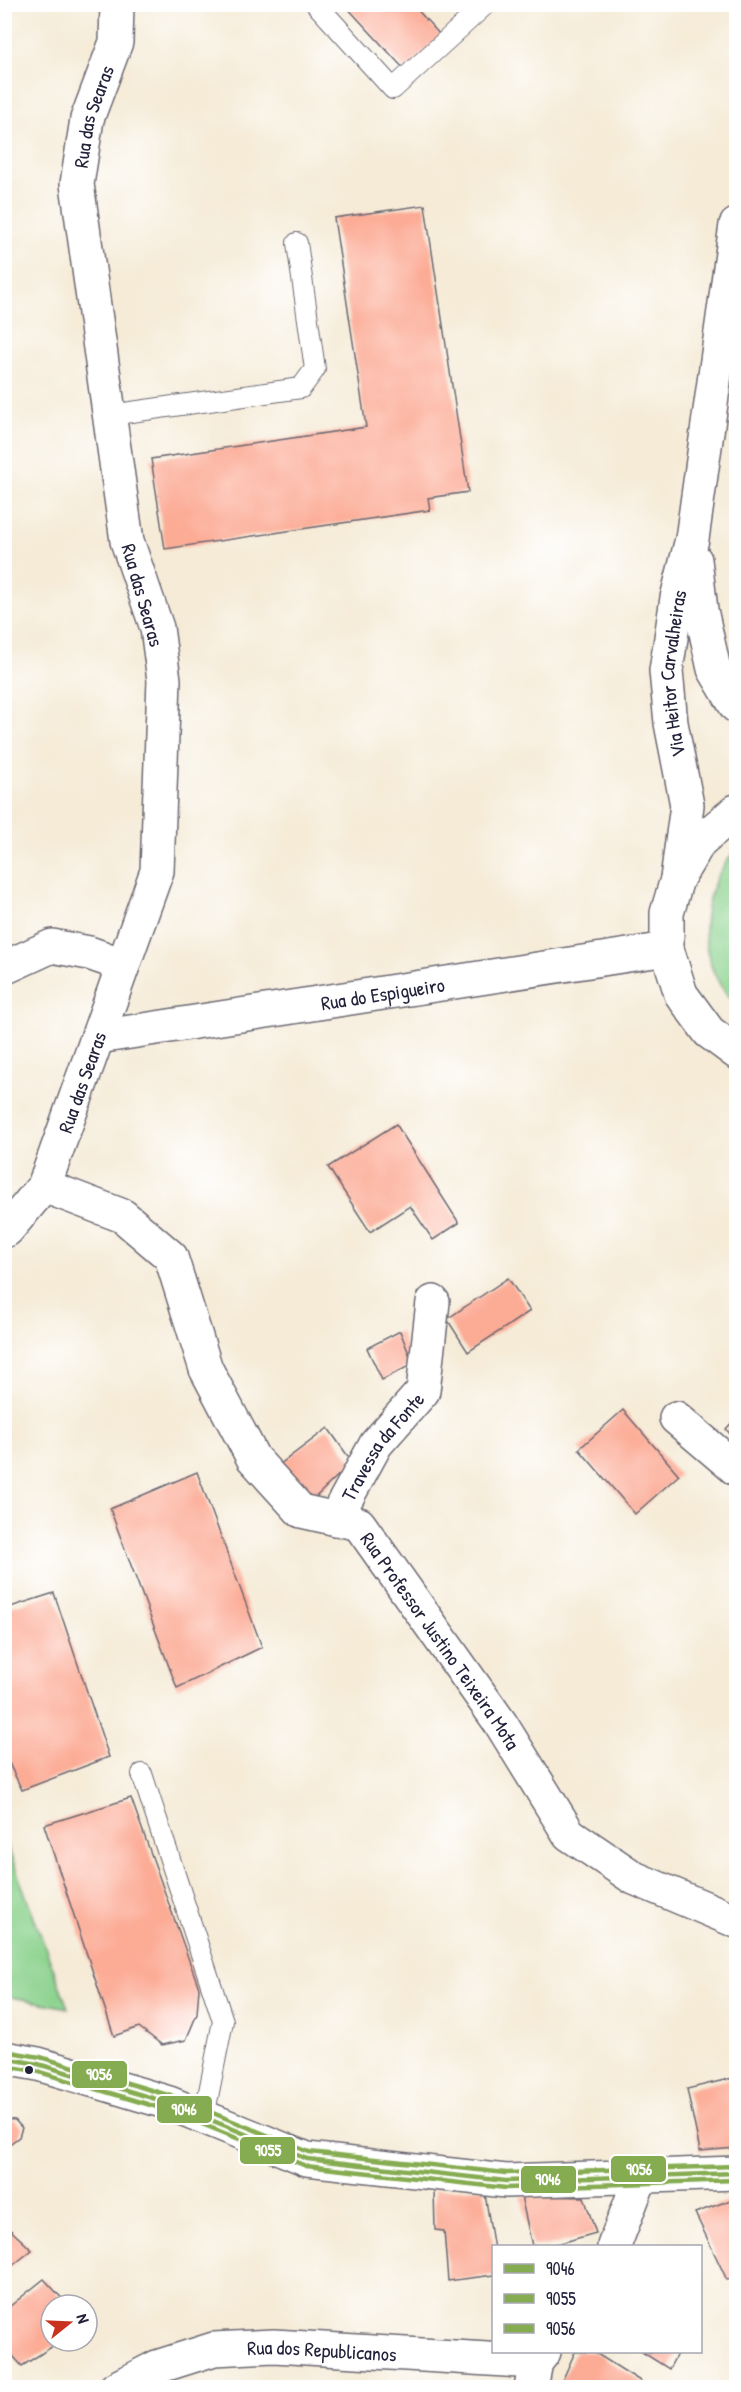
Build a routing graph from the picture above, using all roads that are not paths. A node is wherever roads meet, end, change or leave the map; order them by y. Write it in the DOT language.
graph roads {
  1 [pos="117,4"];
  2 [pos="316,4"];
  3 [pos="486,4"];
  4 [pos="736,225"];
  5 [pos="297,243"];
  6 [pos="110,415"];
  7 [pos="692,539"];
  8 [pos="736,706"];
  9 [pos="736,811"];
  10 [pos="677,879"];
  11 [pos="668,949"];
  12 [pos="123,964"];
  13 [pos="4,968"];
  14 [pos="98,1037"];
  15 [pos="736,1052"];
  16 [pos="44,1186"];
  17 [pos="4,1229"];
  18 [pos="433,1302"];
  19 [pos="676,1418"];
  20 [pos="736,1469"];
  21 [pos="335,1519"];
  22 [pos="142,1774"];
  23 [pos="736,1921"];
  24 [pos="4,2058"];
  25 [pos="204,2117"];
  26 [pos="736,2173"];
  27 [pos="641,2176"];
  28 [pos="615,2245"];
  29 [pos="537,2367"];
  30 [pos="116,2388"];
  1 -- 6 [label="street, Rua das Searas"];
  2 -- 3 [label="lane"];
  4 -- 7 [label="street, Via Heitor Carvalheiras"];
  5 -- 6 [label="lane"];
  6 -- 12 [label="street, Rua das Searas"];
  7 -- 8 [label="street, Via Heitor Carvalheiras"];
  7 -- 10 [label="street, Via Heitor Carvalheiras"];
  9 -- 10 [label="street, Via Heitor Carvalheiras"];
  10 -- 11 [label="street, Via Heitor Carvalheiras"];
  11 -- 14 [label="street, Rua do Espigueiro"];
  11 -- 15 [label="street, Via Heitor Carvalheiras"];
  12 -- 13 [label="street"];
  12 -- 14 [label="street, Rua das Searas"];
  14 -- 16 [label="street, Rua das Searas"];
  16 -- 17 [label="street, Rua das Searas"];
  16 -- 21 [label="street, Rua Professor Justino Teixeira Mota"];
  18 -- 21 [label="street, Travessa da Fonte"];
  19 -- 20 [label="street"];
  21 -- 23 [label="street, Rua Professor Justino Teixeira Mota"];
  22 -- 25 [label="lane"];
  24 -- 25 [label="street"];
  25 -- 27 [label="street"];
  26 -- 27 [label="street"];
  27 -- 28 [label="street"];
  29 -- 30 [label="street, Rua dos Republicanos"];
}
